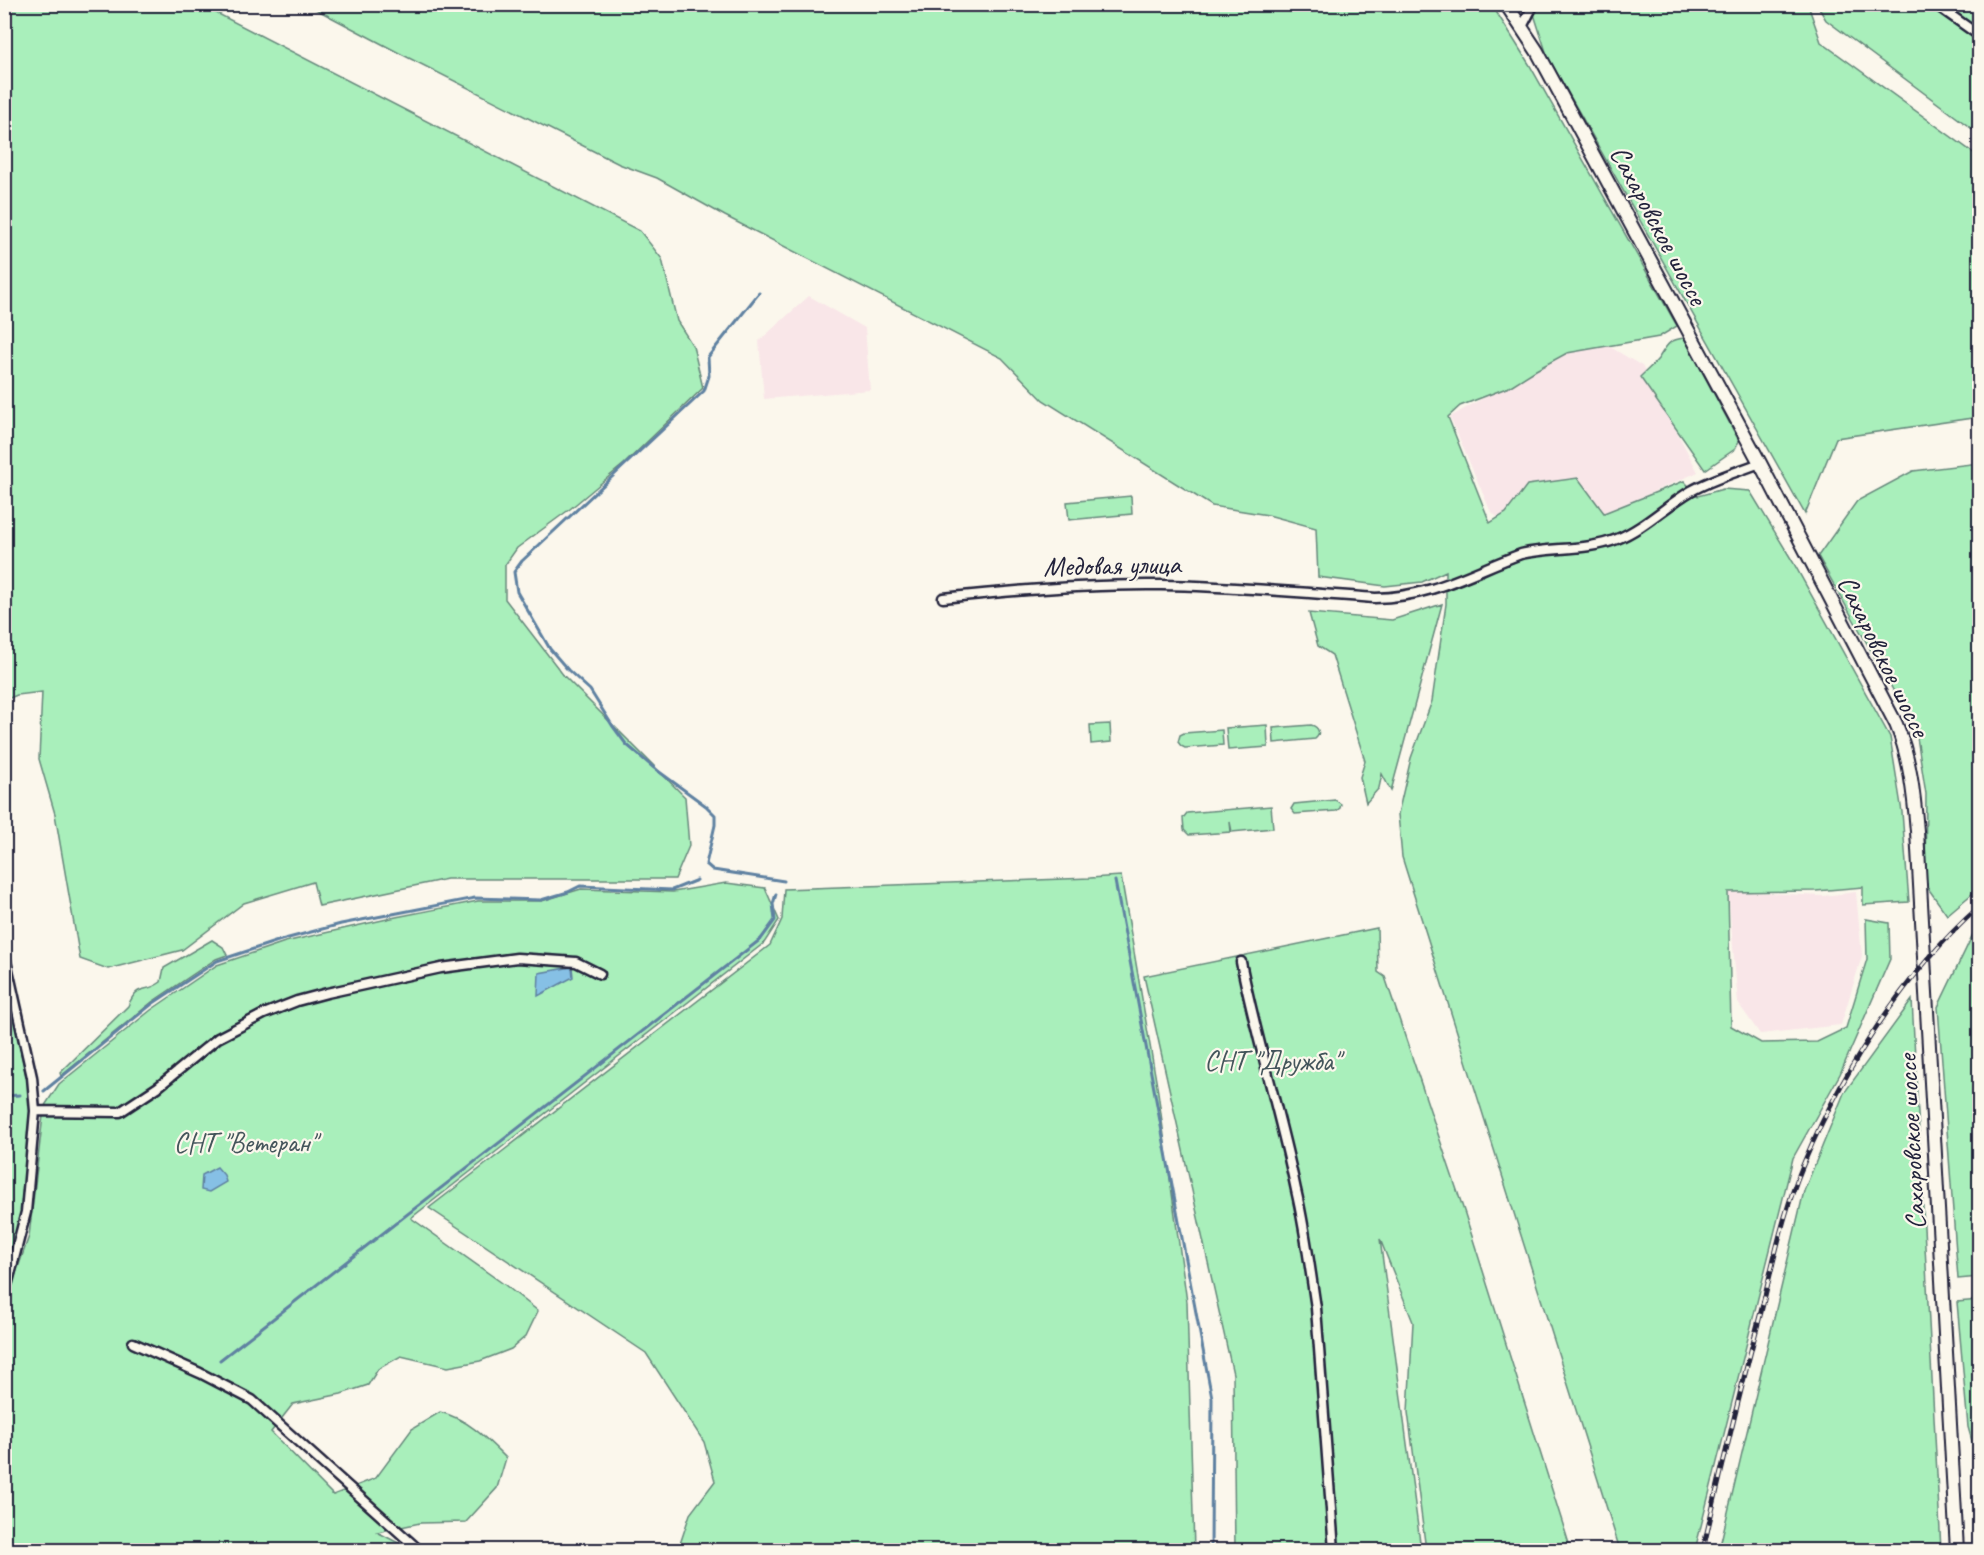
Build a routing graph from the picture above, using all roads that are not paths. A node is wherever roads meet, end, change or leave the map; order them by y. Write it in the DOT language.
graph roads {
  1 [pos="1506,4"];
  2 [pos="1534,4"];
  3 [pos="1935,4"];
  4 [pos="1522,27"];
  5 [pos="1980,36"];
  6 [pos="1760,463"];
  7 [pos="943,598"];
  8 [pos="4,952"];
  9 [pos="1241,962"];
  10 [pos="600,974"];
  11 [pos="35,1112"];
  12 [pos="4,1280"];
  13 [pos="133,1343"];
  14 [pos="419,1551"];
  15 [pos="1334,1551"];
  16 [pos="1958,1551"];
  1 -- 4 [label="main road, Сахаровское шоссе"];
  2 -- 4 [label="street"];
  3 -- 5 [label="street"];
  4 -- 6 [label="main road, Сахаровское шоссе"];
  6 -- 7 [label="street, Медовая улица"];
  6 -- 16 [label="main road, Сахаровское шоссе"];
  8 -- 11 [label="street"];
  9 -- 15 [label="street"];
  10 -- 11 [label="street"];
  11 -- 12 [label="street"];
  13 -- 14 [label="street"];
}
